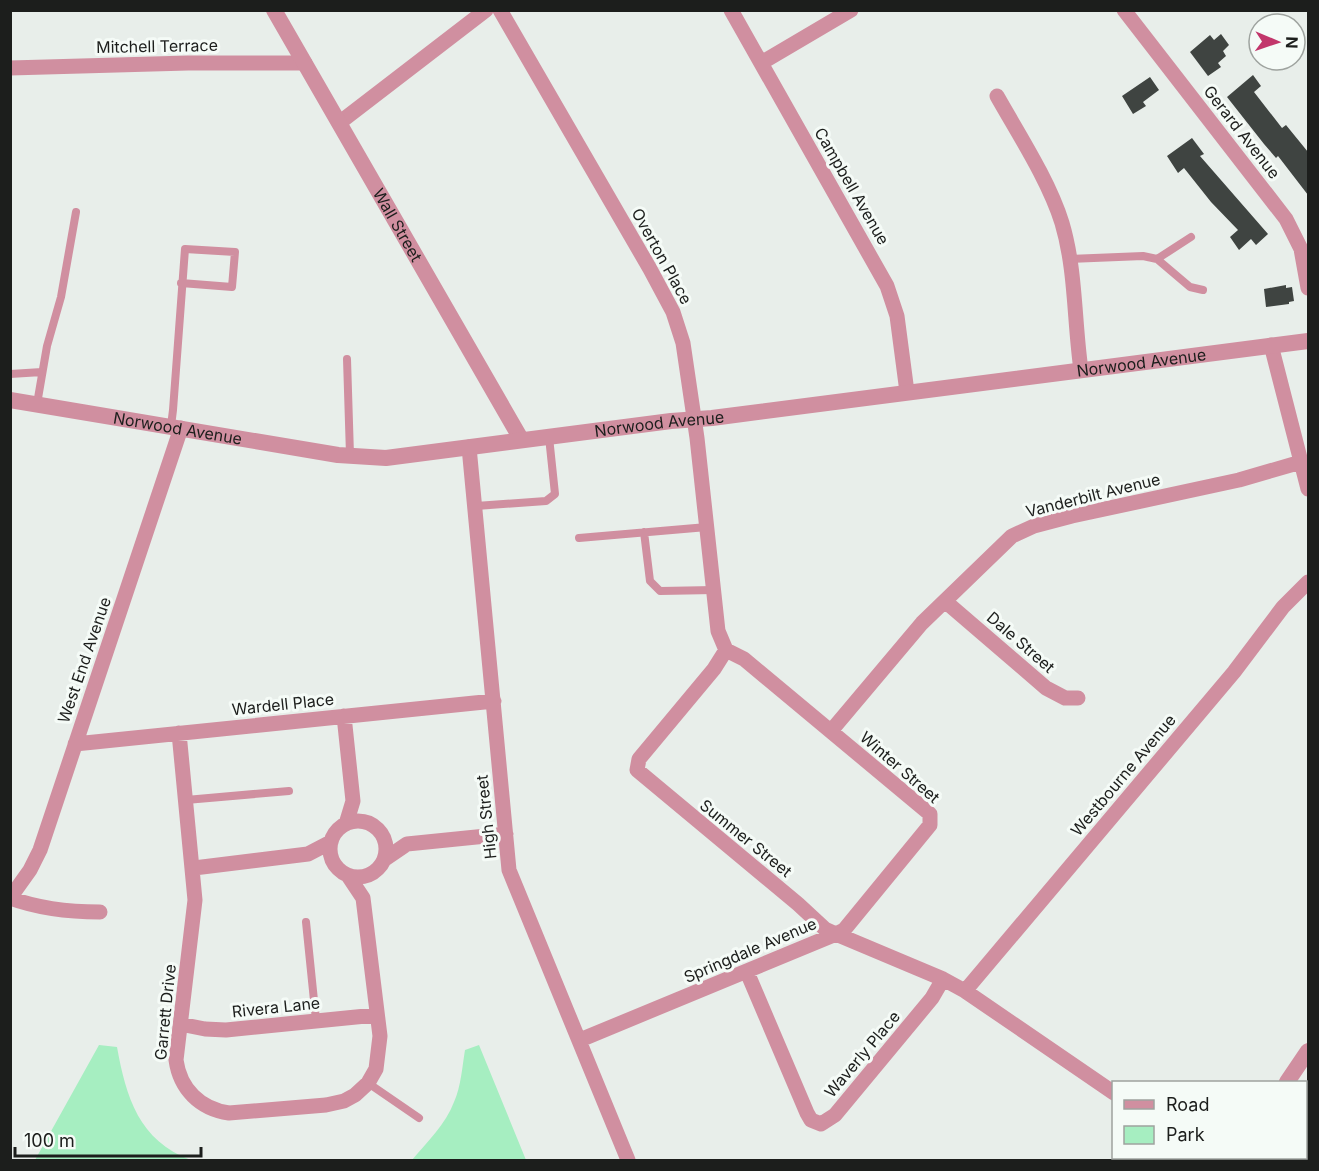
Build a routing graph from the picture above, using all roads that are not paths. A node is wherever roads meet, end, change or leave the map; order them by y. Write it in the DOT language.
graph roads {
  1 [pos="274,10"];
  2 [pos="486,10"];
  3 [pos="500,10"];
  4 [pos="730,10"];
  5 [pos="851,10"];
  6 [pos="1124,10"];
  7 [pos="304,63"];
  8 [pos="761,63"];
  9 [pos="10,68"];
  10 [pos="997,96"];
  11 [pos="339,123"];
  12 [pos="76,212"];
  13 [pos="1191,237"];
  14 [pos="1069,259"];
  15 [pos="1157,259"];
  16 [pos="181,284"];
  17 [pos="1308,288"];
  18 [pos="1203,290"];
  19 [pos="1308,341"];
  20 [pos="1271,345"];
  21 [pos="347,359"];
  22 [pos="1081,370"];
  23 [pos="42,372"];
  24 [pos="10,374"];
  25 [pos="907,392"];
  26 [pos="10,400"];
  27 [pos="37,404"];
  28 [pos="694,419"];
  29 [pos="176,427"];
  30 [pos="549,436"];
  31 [pos="521,439"];
  32 [pos="469,447"];
  33 [pos="350,457"];
  34 [pos="1301,462"];
  35 [pos="1308,489"];
  36 [pos="476,506"];
  37 [pos="707,527"];
  38 [pos="644,532"];
  39 [pos="579,538"];
  40 [pos="1308,582"];
  41 [pos="714,590"];
  42 [pos="946,602"];
  43 [pos="726,650"];
  44 [pos="1078,698"];
  45 [pos="494,701"];
  46 [pos="344,716"];
  47 [pos="831,731"];
  48 [pos="179,733"];
  49 [pos="75,744"];
  50 [pos="289,791"];
  51 [pos="186,800"];
  52 [pos="352,801"];
  53 [pos="367,822"];
  54 [pos="346,824"];
  55 [pos="506,834"];
  56 [pos="383,835"];
  57 [pos="331,842"];
  58 [pos="407,844"];
  59 [pos="308,854"];
  60 [pos="385,859"];
  61 [pos="333,863"];
  62 [pos="194,868"];
  63 [pos="372,874"];
  64 [pos="350,877"];
  65 [pos="10,898"];
  66 [pos="363,898"];
  67 [pos="100,912"];
  68 [pos="306,922"];
  69 [pos="836,934"];
  70 [pos="747,972"];
  71 [pos="943,979"];
  72 [pos="965,991"];
  73 [pos="376,1015"];
  74 [pos="316,1020"];
  75 [pos="180,1024"];
  76 [pos="580,1040"];
  77 [pos="1308,1051"];
  78 [pos="1288,1081"];
  79 [pos="368,1083"];
  80 [pos="1112,1092"];
  81 [pos="419,1118"];
  82 [pos="628,1161"];
  1 -- 7 [label="street, Wall Street"];
  2 -- 11 [label="street"];
  3 -- 28 [label="street, Overton Place"];
  4 -- 8 [label="street, Campbell Avenue"];
  5 -- 8 [label="street"];
  6 -- 17 [label="street, Gerard Avenue"];
  7 -- 9 [label="street, Mitchell Terrace"];
  7 -- 11 [label="street, Wall Street"];
  8 -- 25 [label="street, Campbell Avenue"];
  10 -- 14 [label="street"];
  11 -- 31 [label="street, Wall Street"];
  12 -- 23 [label="lane"];
  13 -- 15 [label="lane"];
  14 -- 15 [label="lane"];
  14 -- 22 [label="street"];
  15 -- 18 [label="lane"];
  16 -- 16 [label="lane"];
  16 -- 29 [label="lane"];
  19 -- 20 [label="street, Norwood Avenue"];
  20 -- 22 [label="street, Norwood Avenue"];
  20 -- 34 [label="street"];
  21 -- 33 [label="lane"];
  22 -- 25 [label="street, Norwood Avenue"];
  23 -- 24 [label="lane"];
  23 -- 27 [label="lane"];
  25 -- 28 [label="street, Norwood Avenue"];
  26 -- 27 [label="street, Norwood Avenue"];
  27 -- 29 [label="street, Norwood Avenue"];
  28 -- 30 [label="street, Norwood Avenue"];
  28 -- 37 [label="street, Overton Place"];
  29 -- 33 [label="street, Norwood Avenue"];
  29 -- 49 [label="street, West End Avenue"];
  30 -- 31 [label="street, Norwood Avenue"];
  30 -- 36 [label="lane"];
  31 -- 32 [label="street, Norwood Avenue"];
  32 -- 33 [label="street, Norwood Avenue"];
  32 -- 36 [label="street, High Street"];
  34 -- 35 [label="street"];
  34 -- 42 [label="street, Vanderbilt Avenue"];
  36 -- 45 [label="street, High Street"];
  37 -- 38 [label="lane"];
  37 -- 41 [label="street, Overton Place"];
  38 -- 39 [label="lane"];
  38 -- 41 [label="lane"];
  40 -- 72 [label="street, Westbourne Avenue"];
  41 -- 43 [label="street, Overton Place"];
  42 -- 44 [label="street, Dale Street"];
  42 -- 47 [label="street, Vanderbilt Avenue"];
  43 -- 47 [label="street, Winter Street"];
  43 -- 69 [label="street, Summer Street"];
  45 -- 46 [label="street, Wardell Place"];
  45 -- 55 [label="street, High Street"];
  46 -- 48 [label="street, Wardell Place"];
  46 -- 52 [label="street"];
  47 -- 69 [label="street, Winter Street"];
  48 -- 49 [label="street, Wardell Place"];
  48 -- 51 [label="street, Garrett Drive"];
  49 -- 65 [label="street, West End Avenue"];
  50 -- 51 [label="lane"];
  51 -- 62 [label="street, Garrett Drive"];
  52 -- 53 [label="street"];
  52 -- 54 [label="street"];
  53 -- 54 [label="street"];
  53 -- 56 [label="street"];
  54 -- 57 [label="street"];
  55 -- 58 [label="street"];
  55 -- 76 [label="street, High Street"];
  56 -- 58 [label="street"];
  56 -- 60 [label="street"];
  57 -- 59 [label="street"];
  57 -- 61 [label="street"];
  58 -- 60 [label="street"];
  59 -- 61 [label="street"];
  59 -- 62 [label="street"];
  60 -- 63 [label="street"];
  61 -- 64 [label="street"];
  62 -- 75 [label="street, Garrett Drive"];
  63 -- 64 [label="street"];
  63 -- 66 [label="street"];
  64 -- 66 [label="street"];
  65 -- 67 [label="street"];
  66 -- 73 [label="street"];
  68 -- 74 [label="lane"];
  69 -- 70 [label="street, Springdale Avenue"];
  69 -- 71 [label="street, Springdale Avenue"];
  70 -- 71 [label="street, Waverly Place"];
  70 -- 76 [label="street, Springdale Avenue"];
  71 -- 72 [label="street, Springdale Avenue"];
  72 -- 80 [label="street, Springdale Avenue"];
  73 -- 74 [label="street, Rivera Lane"];
  73 -- 79 [label="street"];
  74 -- 75 [label="street, Rivera Lane"];
  75 -- 79 [label="street, Garrett Drive"];
  76 -- 82 [label="street, High Street"];
  77 -- 78 [label="street"];
  79 -- 81 [label="lane"];
}
